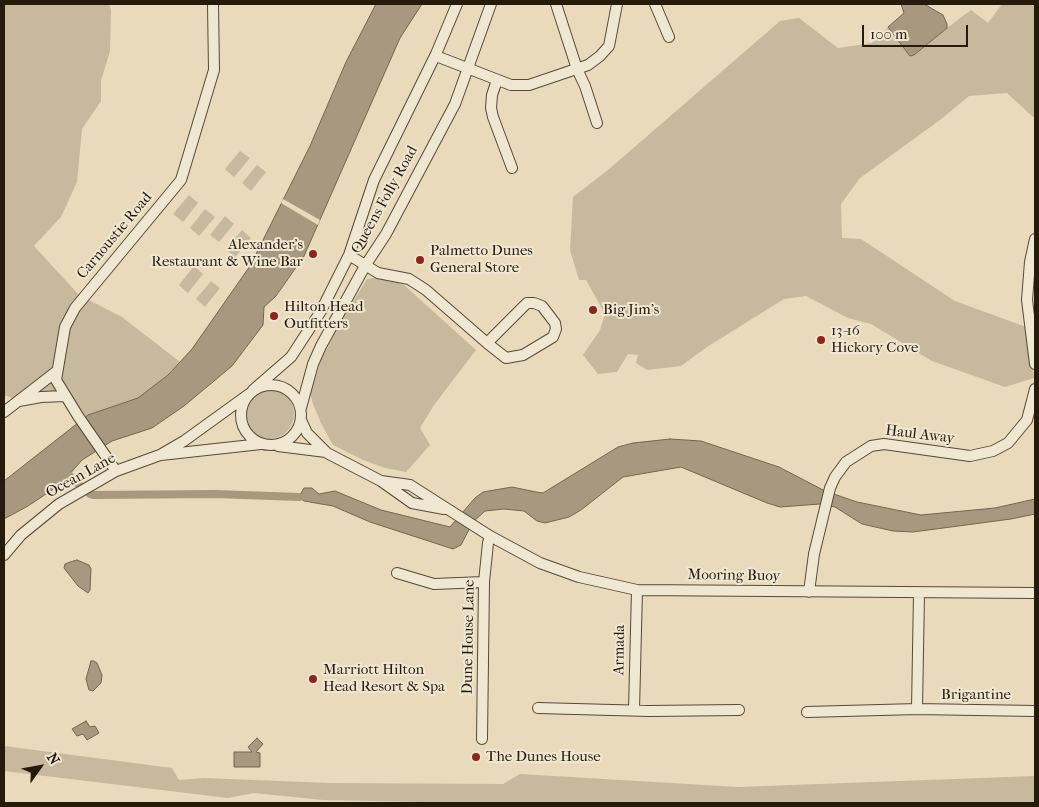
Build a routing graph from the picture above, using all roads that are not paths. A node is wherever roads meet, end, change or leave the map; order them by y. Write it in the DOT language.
graph roads {
  1 [pos="213,4"];
  2 [pos="457,4"];
  3 [pos="491,4"];
  4 [pos="556,4"];
  5 [pos="617,4"];
  6 [pos="655,4"];
  7 [pos="669,37"];
  8 [pos="436,56"];
  9 [pos="467,67"];
  10 [pos="577,70"];
  11 [pos="497,80"];
  12 [pos="597,123"];
  13 [pos="512,168"];
  14 [pos="1035,238"];
  15 [pos="349,255"];
  16 [pos="365,266"];
  17 [pos="487,342"];
  18 [pos="1035,364"];
  19 [pos="57,371"];
  20 [pos="1035,389"];
  21 [pos="251,392"];
  22 [pos="65,396"];
  23 [pos="18,401"];
  24 [pos="301,408"];
  25 [pos="4,412"];
  26 [pos="301,420"];
  27 [pos="267,444"];
  28 [pos="327,453"];
  29 [pos="160,455"];
  30 [pos="116,471"];
  31 [pos="490,536"];
  32 [pos="4,555"];
  33 [pos="397,574"];
  34 [pos="484,582"];
  35 [pos="637,590"];
  36 [pos="809,592"];
  37 [pos="919,593"];
  38 [pos="1035,593"];
  39 [pos="538,708"];
  40 [pos="634,710"];
  41 [pos="739,710"];
  42 [pos="917,710"];
  43 [pos="1035,711"];
  44 [pos="807,712"];
  45 [pos="482,739"];
  1 -- 19 [label="street, Carnoustie Road"];
  2 -- 8 [label="street, Queens Folly Road"];
  3 -- 9 [label="street, Queens Folly Road"];
  4 -- 10 [label="street"];
  5 -- 10 [label="street"];
  6 -- 7 [label="street"];
  8 -- 9 [label="street"];
  8 -- 15 [label="street, Queens Folly Road"];
  9 -- 11 [label="street"];
  9 -- 16 [label="street, Queens Folly Road"];
  10 -- 11 [label="street"];
  10 -- 12 [label="street"];
  11 -- 13 [label="street"];
  14 -- 18 [label="street"];
  15 -- 16 [label="street"];
  15 -- 21 [label="street, Queens Folly Road"];
  16 -- 17 [label="street"];
  16 -- 24 [label="street, Queens Folly Road"];
  17 -- 17 [label="street"];
  19 -- 22 [label="street, Carnoustie Road"];
  19 -- 23 [label="street"];
  20 -- 36 [label="street, Haul Away"];
  21 -- 24 [label="street"];
  21 -- 27 [label="street"];
  21 -- 29 [label="street, Ocean Lane"];
  22 -- 23 [label="street"];
  22 -- 30 [label="street, Carnoustie Road"];
  23 -- 25 [label="street"];
  24 -- 26 [label="street"];
  26 -- 27 [label="street"];
  26 -- 28 [label="street, Mooring Buoy"];
  27 -- 28 [label="street, Mooring Buoy"];
  27 -- 29 [label="street, Ocean Lane"];
  28 -- 31 [label="street, Mooring Buoy"];
  29 -- 30 [label="street, Ocean Lane"];
  30 -- 32 [label="street, Ocean Lane"];
  31 -- 34 [label="street, Dune House Lane"];
  31 -- 35 [label="street, Mooring Buoy"];
  33 -- 34 [label="street"];
  34 -- 45 [label="street, Dune House Lane"];
  35 -- 36 [label="street, Mooring Buoy"];
  35 -- 40 [label="street, Armada"];
  36 -- 37 [label="street, Mooring Buoy"];
  37 -- 38 [label="street, Mooring Buoy"];
  37 -- 42 [label="street"];
  39 -- 40 [label="street"];
  40 -- 41 [label="street"];
  42 -- 43 [label="street, Brigantine"];
  42 -- 44 [label="street, Brigantine"];
}
